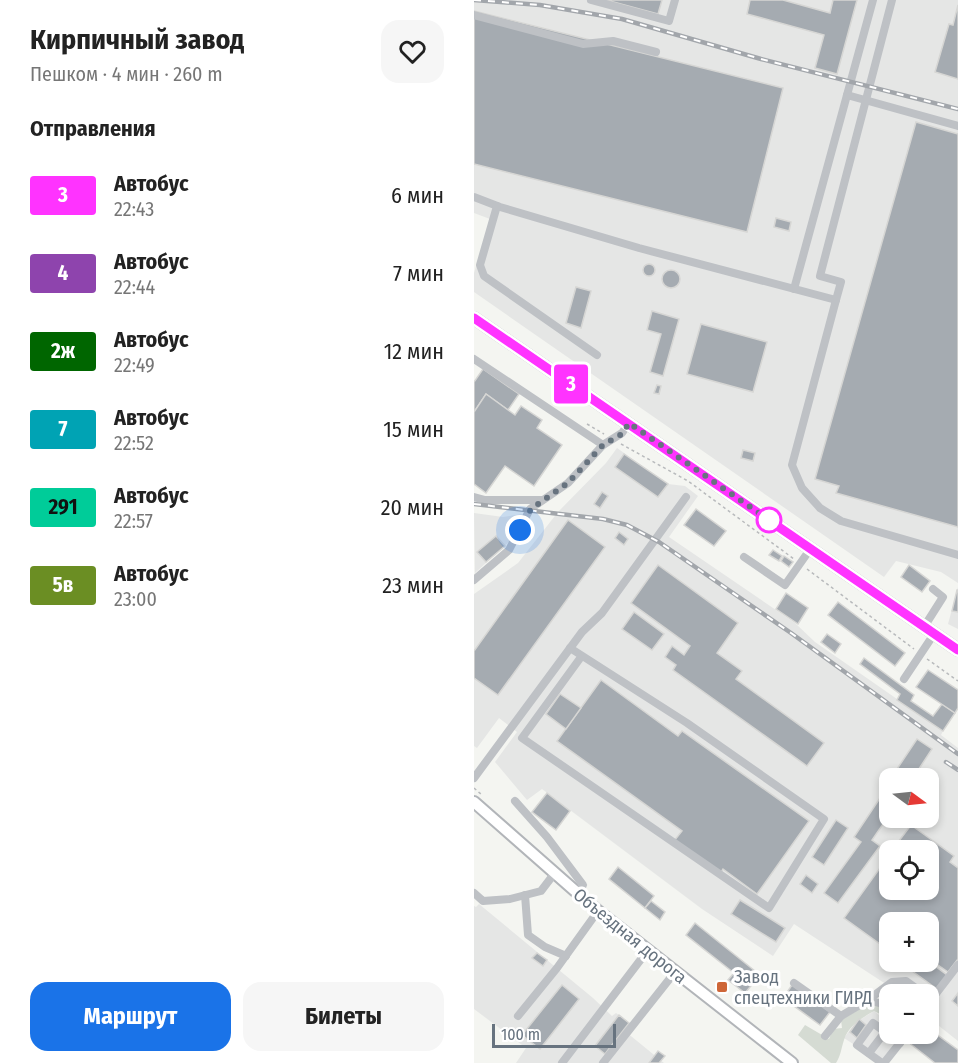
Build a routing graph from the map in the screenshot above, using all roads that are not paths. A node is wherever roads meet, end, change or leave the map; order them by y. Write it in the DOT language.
graph roads {
  1 [pos="591,0"];
  2 [pos="675,0"];
  3 [pos="873,0"];
  4 [pos="892,0"];
  5 [pos="474,15"];
  6 [pos="656,52"];
  7 [pos="847,96"];
  8 [pos="867,101"];
  9 [pos="958,126"];
  10 [pos="474,198"];
  11 [pos="497,206"];
  12 [pos="794,289"];
  13 [pos="836,300"];
  14 [pos="474,318"];
  15 [pos="597,356"];
  16 [pos="474,359"];
  17 [pos="629,423"];
  18 [pos="603,445"];
  19 [pos="474,496"];
  20 [pos="686,497"];
  21 [pos="543,500"];
  22 [pos="811,549"];
  23 [pos="958,555"];
  24 [pos="744,557"];
  25 [pos="474,580"];
  26 [pos="933,589"];
  27 [pos="924,627"];
  28 [pos="934,634"];
  29 [pos="570,648"];
  30 [pos="958,650"];
  31 [pos="581,657"];
  32 [pos="904,679"];
  33 [pos="474,778"];
  34 [pos="478,801"];
  35 [pos="515,801"];
  36 [pos="554,874"];
  37 [pos="577,894"];
  38 [pos="525,895"];
  39 [pos="475,896"];
  40 [pos="598,911"];
  41 [pos="648,950"];
  42 [pos="566,957"];
  43 [pos="958,965"];
  44 [pos="675,972"];
  45 [pos="794,983"];
  46 [pos="889,984"];
  47 [pos="910,984"];
  48 [pos="939,987"];
  49 [pos="879,992"];
  50 [pos="868,1000"];
  51 [pos="879,1003"];
  52 [pos="518,1016"];
  53 [pos="841,1016"];
  54 [pos="879,1028"];
  55 [pos="825,1036"];
  56 [pos="879,1040"];
  57 [pos="899,1044"];
  58 [pos="869,1053"];
  59 [pos="562,1063"];
  60 [pos="603,1063"];
  61 [pos="792,1063"];
  62 [pos="883,1063"];
  1 -- 2 [label="street"];
  3 -- 7 [label="street"];
  4 -- 8 [label="street"];
  5 -- 6 [label="street"];
  7 -- 8 [label="street"];
  7 -- 12 [label="street"];
  8 -- 9 [label="street"];
  8 -- 13 [label="street"];
  10 -- 11 [label="street"];
  11 -- 12 [label="street"];
  11 -- 15 [label="street"];
  12 -- 13 [label="street"];
  13 -- 23 [label="street"];
  14 -- 17 [label="main road"];
  16 -- 18 [label="street"];
  17 -- 18 [label="street"];
  17 -- 22 [label="main road"];
  18 -- 21 [label="street"];
  19 -- 21 [label="street"];
  20 -- 29 [label="street"];
  21 -- 25 [label="street"];
  22 -- 24 [label="street"];
  22 -- 27 [label="main road"];
  26 -- 27 [label="street"];
  27 -- 28 [label="main road"];
  28 -- 30 [label="main road"];
  28 -- 32 [label="street"];
  29 -- 31 [label="street"];
  29 -- 33 [label="street"];
  31 -- 31 [label="street"];
  34 -- 36 [label="main road, Объездная дорога"];
  35 -- 37 [label="street"];
  36 -- 37 [label="main road, Объездная дорога"];
  36 -- 38 [label="street"];
  37 -- 40 [label="main road, Объездная дорога"];
  38 -- 39 [label="street"];
  38 -- 42 [label="street"];
  40 -- 41 [label="main road, Объездная дорога"];
  40 -- 42 [label="street"];
  41 -- 44 [label="main road, Объездная дорога"];
  41 -- 59 [label="street"];
  42 -- 52 [label="street"];
  43 -- 48 [label="street"];
  44 -- 60 [label="street"];
  44 -- 61 [label="main road, Объездная дорога"];
  45 -- 53 [label="street"];
  46 -- 47 [label="street"];
  49 -- 50 [label="street"];
  50 -- 51 [label="street"];
  50 -- 53 [label="street"];
  53 -- 55 [label="street"];
  54 -- 58 [label="street"];
  56 -- 58 [label="street"];
  57 -- 62 [label="street"];
  58 -- 62 [label="street"];
}
